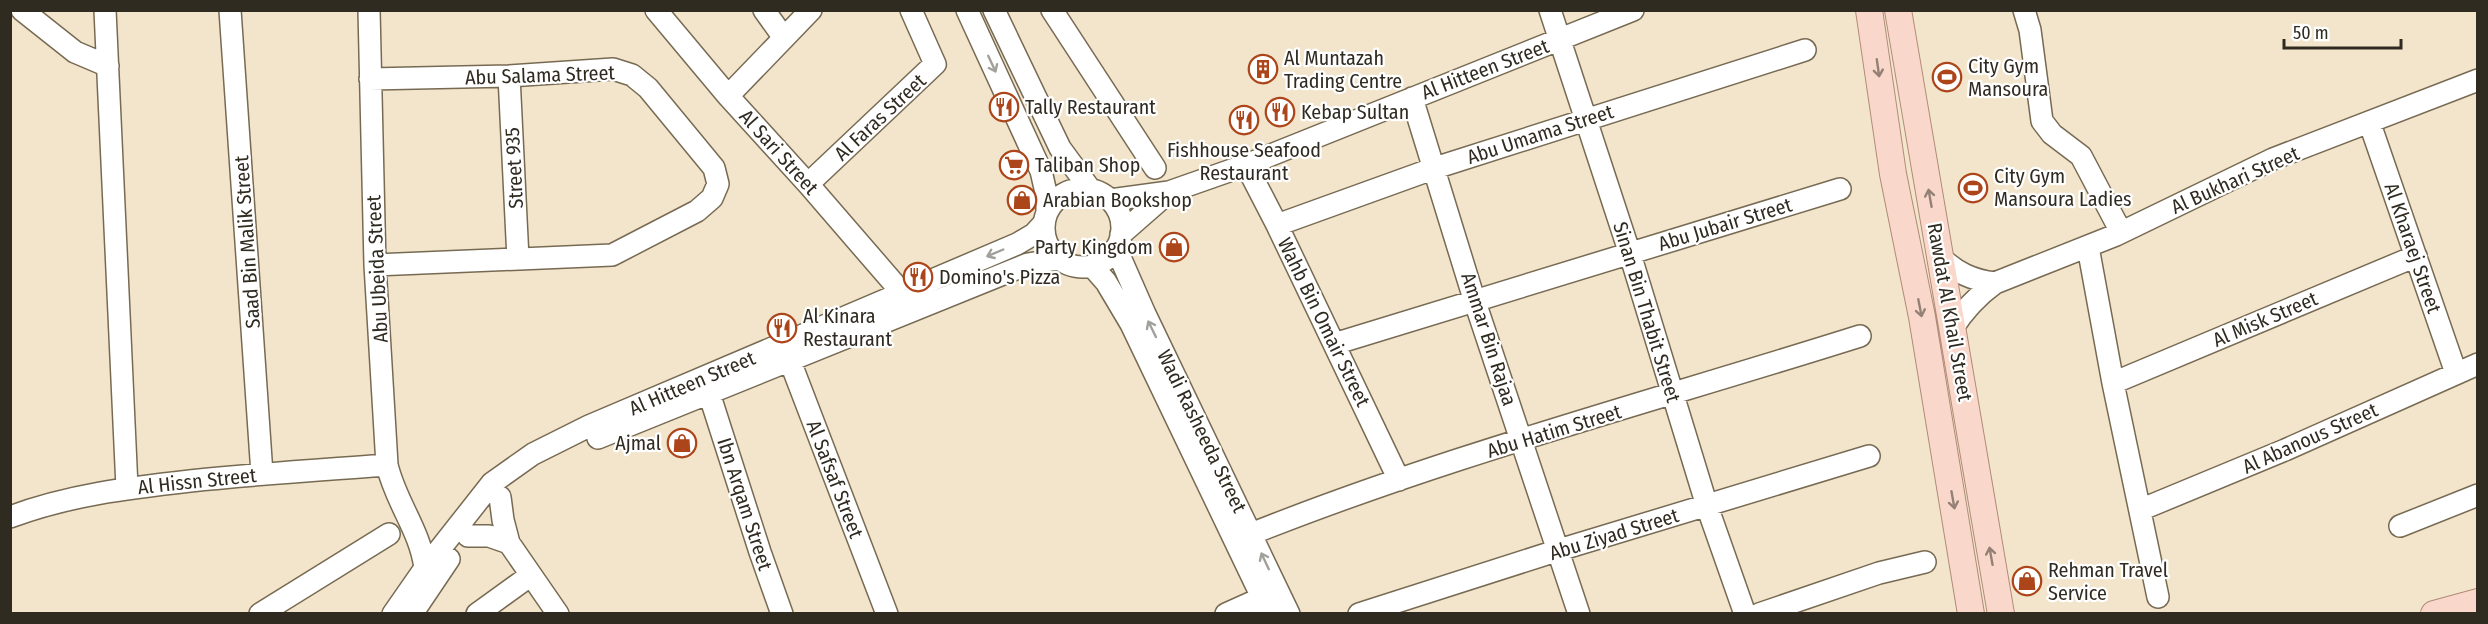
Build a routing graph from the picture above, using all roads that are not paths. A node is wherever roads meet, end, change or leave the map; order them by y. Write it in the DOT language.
graph roads {
  1 [pos="22,10"];
  2 [pos="105,10"];
  3 [pos="230,10"];
  4 [pos="369,10"];
  5 [pos="656,10"];
  6 [pos="764,10"];
  7 [pos="811,10"];
  8 [pos="911,10"];
  9 [pos="1052,10"];
  10 [pos="1550,10"];
  11 [pos="1633,10"];
  12 [pos="1869,10"];
  13 [pos="1898,10"];
  14 [pos="2024,10"];
  15 [pos="997,12"];
  16 [pos="971,18"];
  17 [pos="784,38"];
  18 [pos="1559,40"];
  19 [pos="1805,50"];
  20 [pos="108,66"];
  21 [pos="509,76"];
  22 [pos="370,80"];
  23 [pos="2478,80"];
  24 [pos="728,96"];
  25 [pos="1412,98"];
  26 [pos="1587,118"];
  27 [pos="2370,124"];
  28 [pos="1246,165"];
  29 [pos="1155,168"];
  30 [pos="1434,168"];
  31 [pos="808,184"];
  32 [pos="1090,189"];
  33 [pos="1840,189"];
  34 [pos="1169,192"];
  35 [pos="1110,200"];
  36 [pos="1046,217"];
  37 [pos="1277,225"];
  38 [pos="2118,234"];
  39 [pos="1119,241"];
  40 [pos="2088,247"];
  41 [pos="1630,254"];
  42 [pos="2416,256"];
  43 [pos="1940,257"];
  44 [pos="518,259"];
  45 [pos="1059,259"];
  46 [pos="375,265"];
  47 [pos="1092,266"];
  48 [pos="1995,283"];
  49 [pos="1474,299"];
  50 [pos="909,301"];
  51 [pos="1952,329"];
  52 [pos="1860,336"];
  53 [pos="1335,344"];
  54 [pos="786,352"];
  55 [pos="2478,364"];
  56 [pos="2456,373"];
  57 [pos="2113,383"];
  58 [pos="709,393"];
  59 [pos="1672,395"];
  60 [pos="1522,439"];
  61 [pos="1869,456"];
  62 [pos="387,465"];
  63 [pos="262,474"];
  64 [pos="1399,480"];
  65 [pos="127,488"];
  66 [pos="2478,495"];
  67 [pos="500,497"];
  68 [pos="1707,506"];
  69 [pos="2140,510"];
  70 [pos="10,517"];
  71 [pos="410,522"];
  72 [pos="2400,526"];
  73 [pos="463,531"];
  74 [pos="389,534"];
  75 [pos="1244,537"];
  76 [pos="509,543"];
  77 [pos="1559,550"];
  78 [pos="1925,562"];
  79 [pos="425,568"];
  80 [pos="531,575"];
  81 [pos="2158,597"];
  82 [pos="1271,600"];
  83 [pos="2478,602"];
  84 [pos="260,614"];
  85 [pos="393,614"];
  86 [pos="412,614"];
  87 [pos="477,614"];
  88 [pos="558,614"];
  89 [pos="782,614"];
  90 [pos="887,614"];
  91 [pos="1226,614"];
  92 [pos="1290,614"];
  93 [pos="1359,614"];
  94 [pos="1579,614"];
  95 [pos="1745,614"];
  96 [pos="1759,614"];
  97 [pos="1971,614"];
  98 [pos="2001,614"];
  99 [pos="2434,614"];
  1 -- 20 [label="street"];
  2 -- 20 [label="street"];
  3 -- 63 [label="street, Saad Bin Malik Street"];
  4 -- 22 [label="street, Abu Ubeida Street"];
  5 -- 24 [label="street, Al Sari Street"];
  6 -- 17 [label="street"];
  7 -- 17 [label="street"];
  8 -- 31 [label="street, Al Faras Street"];
  9 -- 29 [label="street"];
  10 -- 18 [label="street, Sinan Bin Thabit Street"];
  11 -- 18 [label="street, Al Hitteen Street"];
  12 -- 97 [label="main road, Rawdat Al Khail Street, one-way"];
  43 -- 13 [label="main road, Rawdat Al Khail Street, one-way"];
  14 -- 38 [label="street"];
  15 -- 16 [label="street"];
  15 -- 32 [label="street"];
  16 -- 36 [label="street, one-way"];
  17 -- 24 [label="street"];
  18 -- 25 [label="street, Al Hitteen Street"];
  18 -- 26 [label="street, Sinan Bin Thabit Street"];
  19 -- 26 [label="street, Abu Umama Street"];
  20 -- 65 [label="street"];
  21 -- 22 [label="street, Abu Salama Street"];
  21 -- 44 [label="street, Street 935"];
  21 -- 44 [label="street, Abu Salama Street"];
  22 -- 46 [label="street, Abu Ubeida Street"];
  23 -- 27 [label="street, Al Bukhari Street"];
  24 -- 31 [label="street, Al Sari Street"];
  25 -- 28 [label="street, Al Hitteen Street"];
  25 -- 30 [label="street, Ammar Bin Rajaa"];
  26 -- 30 [label="street, Abu Umama Street"];
  26 -- 41 [label="street, Sinan Bin Thabit Street"];
  27 -- 38 [label="street, Al Bukhari Street"];
  27 -- 42 [label="street, Al Kharaej Street"];
  28 -- 34 [label="street, Al Hitteen Street"];
  28 -- 37 [label="street, Wahb Bin Omair Street"];
  30 -- 37 [label="street, Abu Umama Street"];
  30 -- 49 [label="street, Ammar Bin Rajaa"];
  31 -- 50 [label="street, Al Sari Street"];
  32 -- 35 [label="street"];
  32 -- 36 [label="street"];
  33 -- 41 [label="street, Abu Jubair Street"];
  34 -- 35 [label="street, Al Hitteen Street"];
  34 -- 39 [label="street, Al Hitteen Street"];
  35 -- 39 [label="street"];
  36 -- 45 [label="street"];
  36 -- 50 [label="street, Al Hitteen Street, one-way"];
  37 -- 53 [label="street, Wahb Bin Omair Street"];
  38 -- 40 [label="street, Al Bukhari Street"];
  39 -- 47 [label="street"];
  75 -- 39 [label="street, Wadi Rasheeda Street, one-way"];
  40 -- 48 [label="street, Al Bukhari Street"];
  40 -- 57 [label="street"];
  41 -- 49 [label="street, Abu Jubair Street"];
  41 -- 59 [label="street, Sinan Bin Thabit Street"];
  42 -- 56 [label="street, Al Kharaej Street"];
  42 -- 57 [label="street, Al Misk Street"];
  43 -- 48 [label="street"];
  43 -- 51 [label="main road, Rawdat Al Khail Street"];
  44 -- 46 [label="street, Abu Salama Street"];
  45 -- 47 [label="street"];
  45 -- 50 [label="street, Al Hitteen Street"];
  46 -- 62 [label="street, Abu Ubeida Street"];
  47 -- 75 [label="street, Wadi Rasheeda Street"];
  48 -- 51 [label="street, Al Bukhari Street"];
  49 -- 53 [label="street, Abu Jubair Street"];
  49 -- 60 [label="street, Ammar Bin Rajaa"];
  50 -- 54 [label="street, Al Hitteen Street"];
  98 -- 51 [label="main road, Rawdat Al Khail Street, one-way"];
  52 -- 59 [label="street, Abu Hatim Street"];
  53 -- 64 [label="street, Wahb Bin Omair Street"];
  54 -- 58 [label="street, Al Hitteen Street"];
  54 -- 73 [label="street, Al Hitteen Street"];
  54 -- 90 [label="street, Al Safsaf Street"];
  55 -- 56 [label="street, Al Abanous Street"];
  56 -- 69 [label="street, Al Abanous Street"];
  57 -- 69 [label="street"];
  58 -- 67 [label="street, Al Hitteen Street"];
  58 -- 89 [label="street, Ibn Arqam Street"];
  59 -- 60 [label="street, Abu Hatim Street"];
  59 -- 68 [label="street, Sinan Bin Thabit Street"];
  60 -- 64 [label="street, Abu Hatim Street"];
  60 -- 77 [label="street, Ammar Bin Rajaa"];
  61 -- 68 [label="street, Abu Ziyad Street"];
  62 -- 63 [label="street, Al Hissn Street"];
  62 -- 71 [label="street, Abu Ubeida Street"];
  63 -- 65 [label="street, Al Hissn Street"];
  64 -- 75 [label="street, Abu Hatim Street"];
  65 -- 70 [label="street, Al Hissn Street"];
  66 -- 72 [label="street"];
  67 -- 73 [label="street, Al Hitteen Street"];
  67 -- 76 [label="street"];
  68 -- 77 [label="street, Abu Ziyad Street"];
  68 -- 95 [label="street, Sinan Bin Thabit Street"];
  69 -- 81 [label="street"];
  71 -- 73 [label="street"];
  71 -- 79 [label="street, Abu Ubeida Street"];
  73 -- 76 [label="street"];
  73 -- 79 [label="street"];
  73 -- 86 [label="street"];
  74 -- 84 [label="street"];
  75 -- 82 [label="street, Wadi Rasheeda Street"];
  76 -- 80 [label="street"];
  77 -- 93 [label="street, Abu Ziyad Street"];
  77 -- 94 [label="street, Ammar Bin Rajaa"];
  78 -- 96 [label="street"];
  79 -- 85 [label="street"];
  80 -- 87 [label="street"];
  80 -- 88 [label="street"];
  82 -- 91 [label="street"];
  82 -- 92 [label="street, Wadi Rasheeda Street"];
  83 -- 99 [label="main road"];
}
